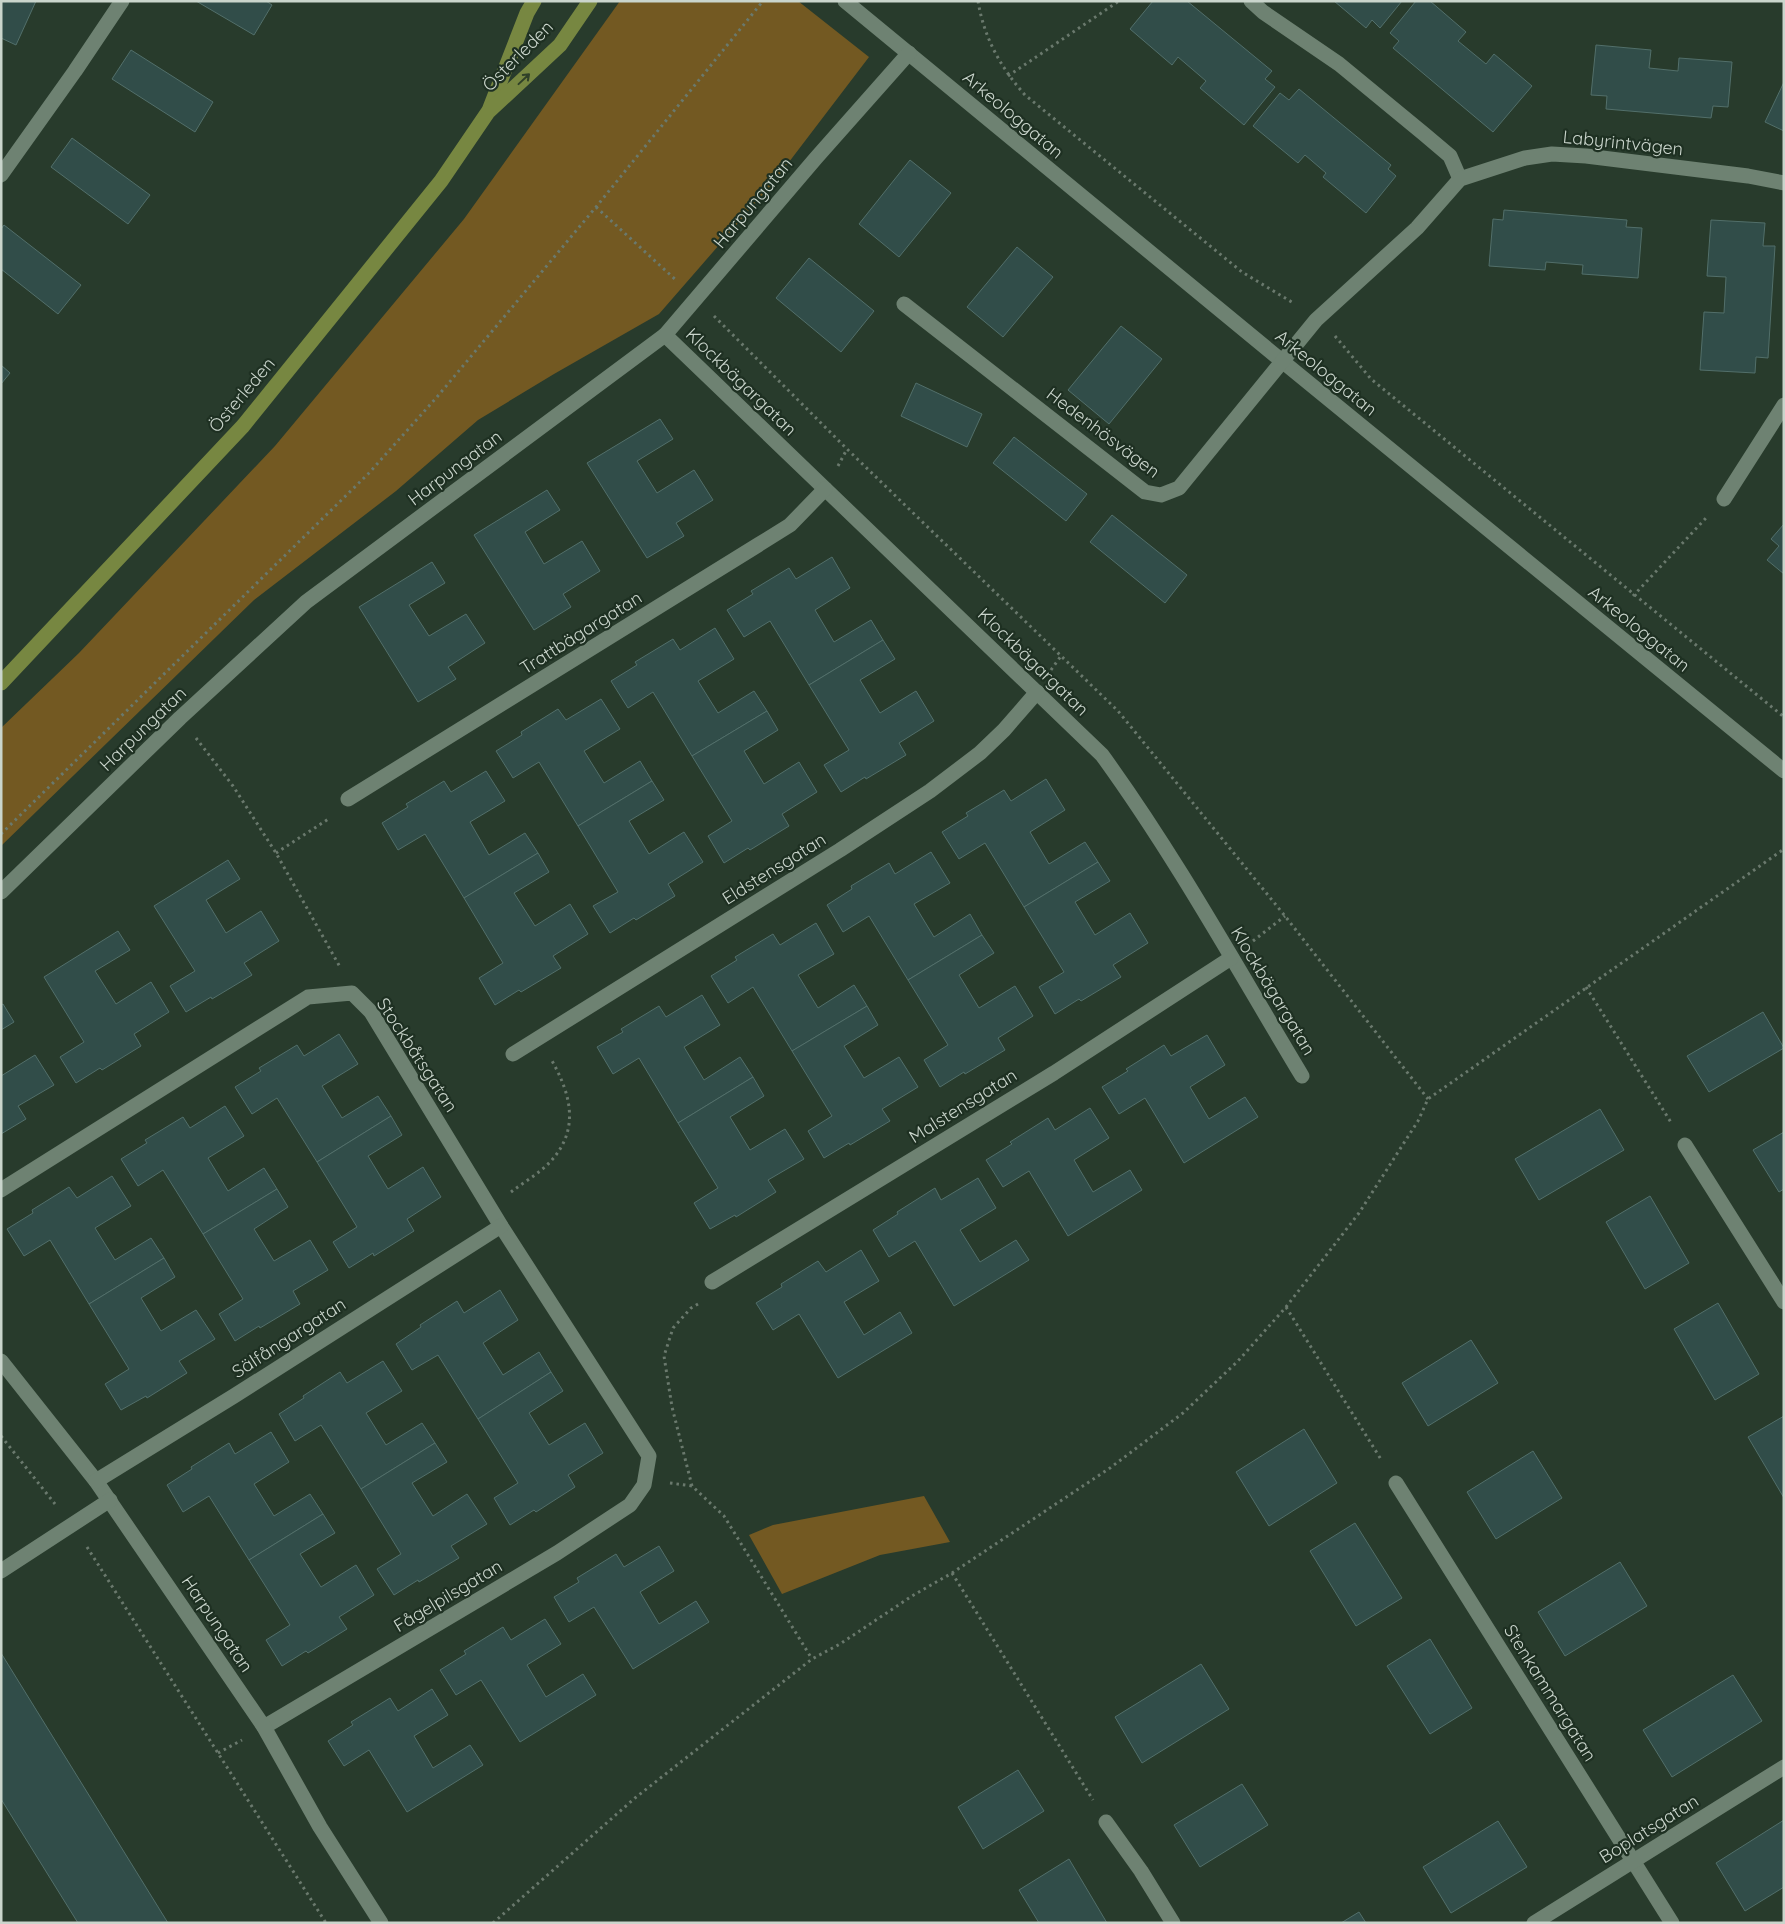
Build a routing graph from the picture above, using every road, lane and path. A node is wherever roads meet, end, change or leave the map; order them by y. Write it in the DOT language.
graph roads {
  1 [pos="122,1"];
  2 [pos="534,1"];
  3 [pos="590,1"];
  4 [pos="763,1"];
  5 [pos="845,1"];
  6 [pos="978,1"];
  7 [pos="1119,1"];
  8 [pos="1251,1"];
  9 [pos="909,53"];
  10 [pos="488,112"];
  11 [pos="1,175"];
  12 [pos="1460,179"];
  13 [pos="1784,183"];
  14 [pos="596,207"];
  15 [pos="696,298"];
  16 [pos="904,304"];
  17 [pos="665,335"];
  18 [pos="1282,361"];
  19 [pos="1784,405"];
  20 [pos="825,489"];
  21 [pos="1724,499"];
  22 [pos="1,683"];
  23 [pos="1037,692"];
  24 [pos="1784,717"];
  25 [pos="180,718"];
  26 [pos="1784,771"];
  27 [pos="348,798"];
  28 [pos="1,834"];
  29 [pos="1784,849"];
  30 [pos="276,853"];
  31 [pos="1,892"];
  32 [pos="1285,916"];
  33 [pos="1231,958"];
  34 [pos="1586,987"];
  35 [pos="352,992"];
  36 [pos="538,1038"];
  37 [pos="513,1054"];
  38 [pos="1302,1076"];
  39 [pos="1428,1099"];
  40 [pos="1685,1145"];
  41 [pos="1,1190"];
  42 [pos="501,1226"];
  43 [pos="712,1282"];
  44 [pos="1784,1302"];
  45 [pos="1286,1307"];
  46 [pos="1,1361"];
  47 [pos="1,1436"];
  48 [pos="96,1481"];
  49 [pos="1396,1483"];
  50 [pos="643,1487"];
  51 [pos="110,1500"];
  52 [pos="70,1525"];
  53 [pos="1,1571"];
  54 [pos="952,1573"];
  55 [pos="812,1659"];
  56 [pos="264,1727"];
  57 [pos="1784,1767"];
  58 [pos="1106,1822"];
  59 [pos="1633,1860"];
  60 [pos="326,1923"];
  61 [pos="381,1923"];
  62 [pos="493,1923"];
  63 [pos="1173,1923"];
  64 [pos="1534,1923"];
  65 [pos="1672,1923"];
  1 -- 11 [label="street"];
  2 -- 10 [label="main road, Österleden"];
  10 -- 3 [label="main road, Österleden, one-way"];
  4 -- 14 [label="path"];
  5 -- 9 [label="street, Arkeologgatan"];
  6 -- 7 [label="path"];
  8 -- 12 [label="street"];
  9 -- 15 [label="street, Harpungatan"];
  9 -- 18 [label="street, Arkeologgatan"];
  10 -- 22 [label="main road, Österleden"];
  12 -- 13 [label="street, Labyrintvägen"];
  12 -- 18 [label="street"];
  14 -- 15 [label="path"];
  14 -- 28 [label="path"];
  15 -- 17 [label="street, Harpungatan"];
  15 -- 32 [label="path"];
  16 -- 18 [label="street, Hedenhösvägen"];
  17 -- 20 [label="street, Klockbägargatan"];
  17 -- 25 [label="street, Harpungatan"];
  18 -- 26 [label="street, Arkeologgatan"];
  19 -- 21 [label="street"];
  20 -- 23 [label="street, Klockbägargatan"];
  20 -- 27 [label="street, Trattbägargatan"];
  21 -- 24 [label="path"];
  23 -- 33 [label="street, Klockbägargatan"];
  23 -- 36 [label="street, Eldstensgatan"];
  25 -- 30 [label="path"];
  25 -- 31 [label="street, Harpungatan"];
  27 -- 30 [label="path"];
  29 -- 34 [label="path"];
  30 -- 35 [label="path"];
  32 -- 33 [label="path"];
  32 -- 39 [label="path"];
  33 -- 38 [label="street, Klockbägargatan"];
  33 -- 43 [label="street, Malstensgatan"];
  34 -- 39 [label="path"];
  34 -- 40 [label="path"];
  35 -- 41 [label="street, Stockbåtsgatan"];
  35 -- 42 [label="street, Stockbåtsgatan"];
  36 -- 37 [label="street, Eldstensgatan"];
  36 -- 42 [label="path"];
  39 -- 45 [label="path"];
  40 -- 44 [label="street"];
  42 -- 48 [label="street, Sälfångargatan"];
  42 -- 50 [label="street, Stockbåtsgatan"];
  43 -- 55 [label="path"];
  45 -- 49 [label="path"];
  45 -- 54 [label="path"];
  46 -- 48 [label="street, Harpungatan"];
  47 -- 52 [label="path"];
  48 -- 51 [label="street, Harpungatan"];
  49 -- 59 [label="street, Stenkammargatan"];
  50 -- 56 [label="street, Fågelpilsgatan"];
  51 -- 52 [label="street"];
  51 -- 56 [label="street, Harpungatan"];
  52 -- 53 [label="street"];
  52 -- 60 [label="path"];
  54 -- 55 [label="path"];
  54 -- 58 [label="path"];
  55 -- 62 [label="path"];
  56 -- 61 [label="street, Harpungatan"];
  57 -- 59 [label="street, Boplatsgatan"];
  58 -- 63 [label="street"];
  59 -- 64 [label="street, Boplatsgatan"];
  59 -- 65 [label="street, Stenkammargatan"];
}
